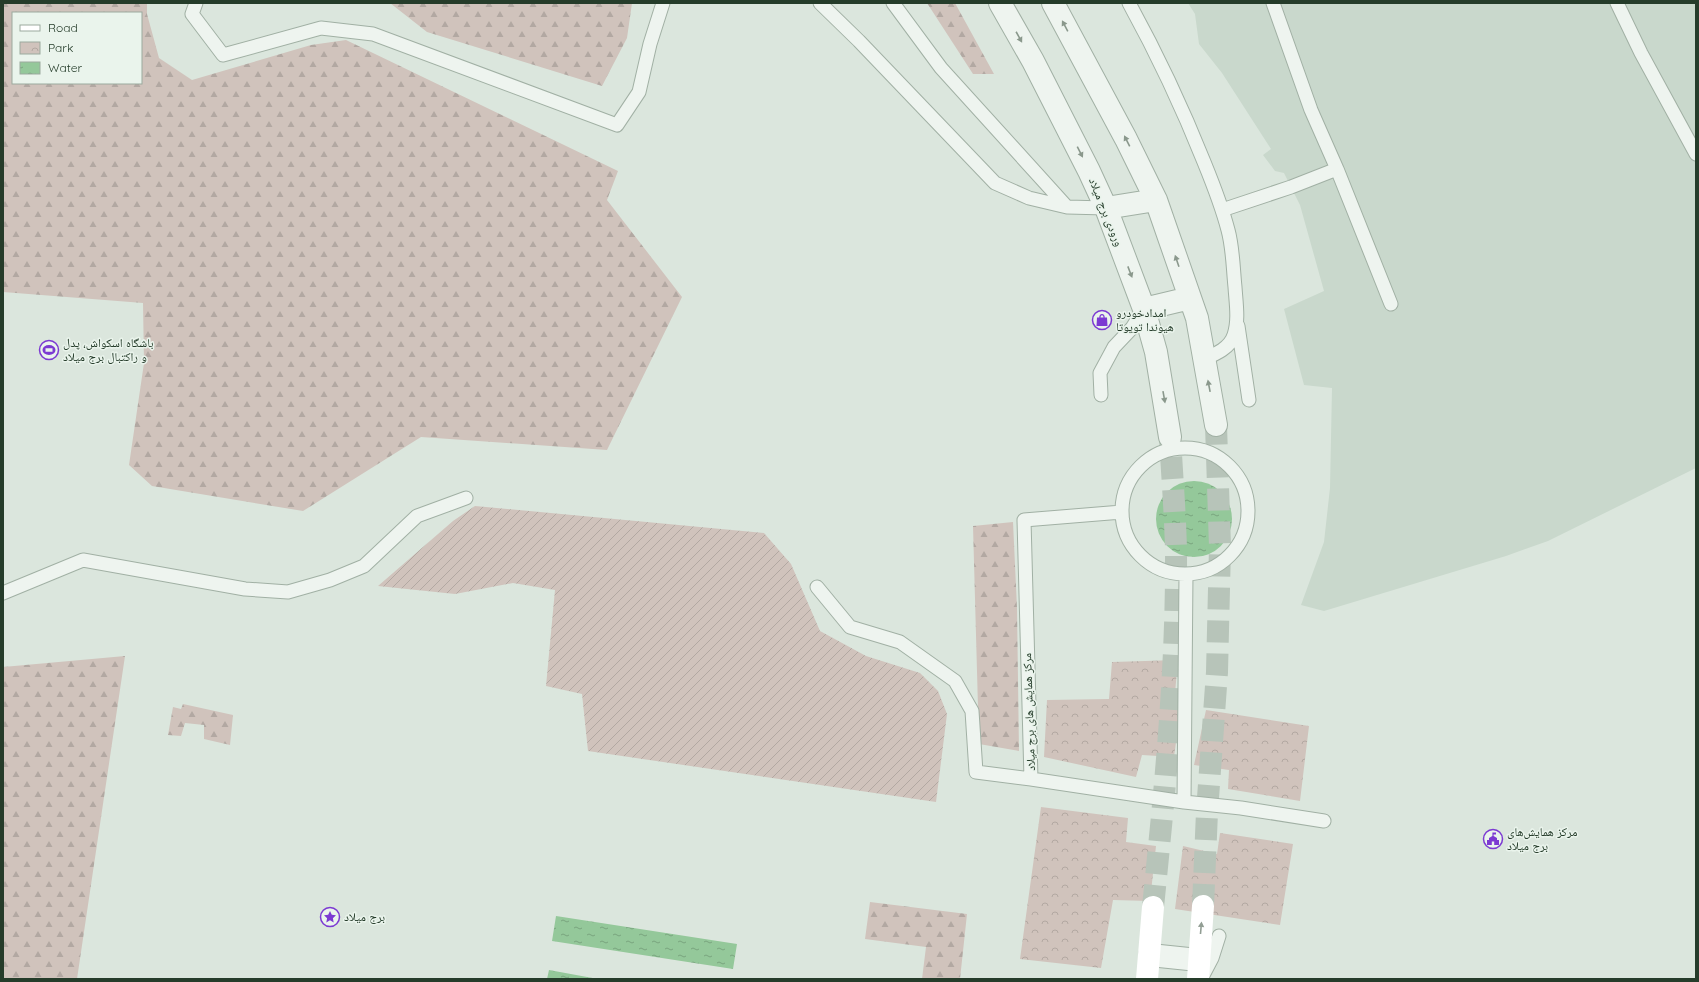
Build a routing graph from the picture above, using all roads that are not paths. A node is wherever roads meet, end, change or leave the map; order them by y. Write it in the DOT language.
graph roads {
  1 [pos="196,3"];
  2 [pos="663,3"];
  3 [pos="820,3"];
  4 [pos="893,3"];
  5 [pos="1000,3"];
  6 [pos="1053,3"];
  7 [pos="1129,3"];
  8 [pos="1272,3"];
  9 [pos="1617,3"];
  10 [pos="1696,154"];
  11 [pos="1337,169"];
  12 [pos="1156,200"];
  13 [pos="1067,207"];
  14 [pos="1106,208"];
  15 [pos="1222,210"];
  16 [pos="1190,298"];
  17 [pos="1391,304"];
  18 [pos="1144,309"];
  19 [pos="1238,320"];
  20 [pos="1204,359"];
  21 [pos="1101,395"];
  22 [pos="1250,400"];
  23 [pos="1216,425"];
  24 [pos="1170,437"];
  25 [pos="466,498"];
  26 [pos="1122,512"];
  27 [pos="1186,574"];
  28 [pos="817,588"];
  29 [pos="3,593"];
  30 [pos="1031,779"];
  31 [pos="1184,802"];
  32 [pos="1324,821"];
  33 [pos="1203,906"];
  34 [pos="1153,907"];
  35 [pos="1219,936"];
  36 [pos="1150,954"];
  37 [pos="1199,973"];
  38 [pos="1147,979"];
  1 -- 2 [label="lane"];
  3 -- 13 [label="lane"];
  4 -- 13 [label="lane"];
  5 -- 14 [label="street, ورودی برج میلاد, one-way"];
  12 -- 6 [label="street, one-way"];
  7 -- 15 [label="lane"];
  8 -- 11 [label="lane"];
  9 -- 10 [label="lane"];
  11 -- 15 [label="lane"];
  11 -- 17 [label="lane"];
  12 -- 14 [label="street"];
  16 -- 12 [label="street, one-way"];
  13 -- 14 [label="lane"];
  14 -- 18 [label="street, ورودی برج میلاد, one-way"];
  15 -- 19 [label="lane"];
  16 -- 18 [label="street"];
  16 -- 20 [label="street"];
  18 -- 21 [label="lane"];
  18 -- 24 [label="street, ورودی برج میلاد, one-way"];
  19 -- 20 [label="lane"];
  19 -- 22 [label="lane"];
  23 -- 20 [label="street, one-way"];
  25 -- 29 [label="lane"];
  26 -- 27 [label="lane"];
  26 -- 27 [label="lane"];
  26 -- 30 [label="lane, مرکز همایش های برج میلاد"];
  27 -- 31 [label="lane"];
  28 -- 30 [label="lane"];
  30 -- 31 [label="lane, مرکز همایش های برج میلاد"];
  31 -- 32 [label="lane, مرکز همایش های برج میلاد"];
  37 -- 33 [label="main road, one-way"];
  34 -- 36 [label="main road"];
  35 -- 37 [label="lane"];
  36 -- 37 [label="street"];
  36 -- 38 [label="main road"];
}
